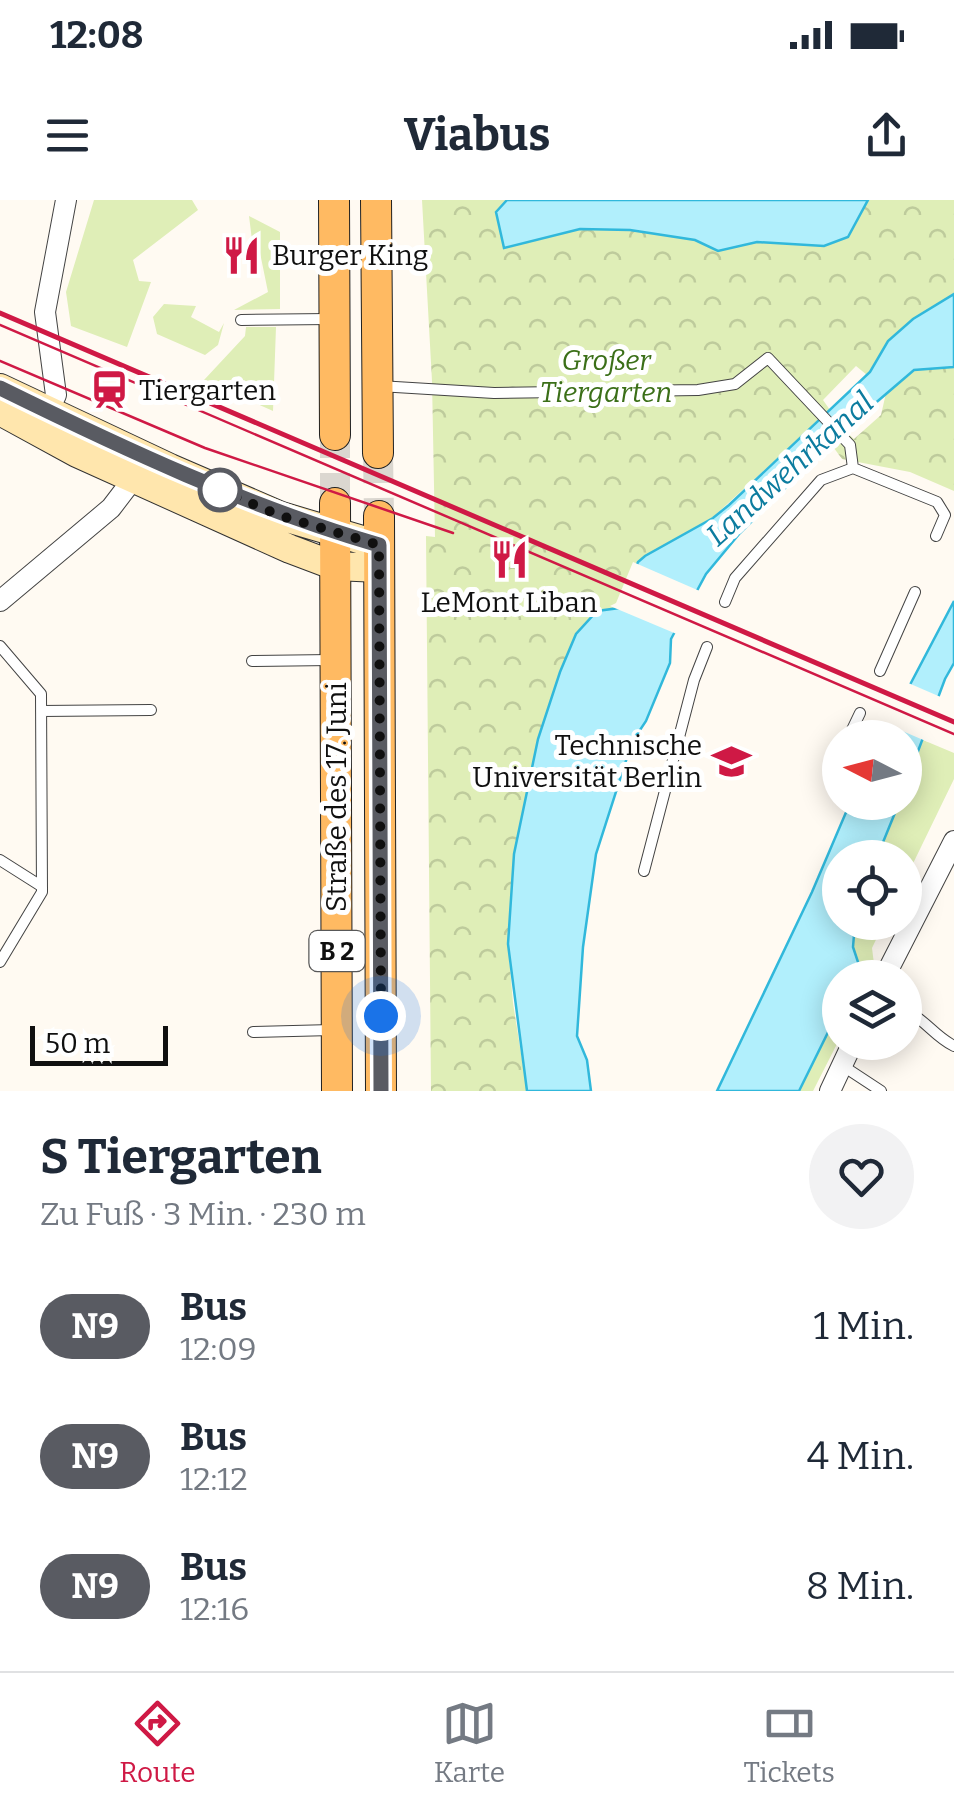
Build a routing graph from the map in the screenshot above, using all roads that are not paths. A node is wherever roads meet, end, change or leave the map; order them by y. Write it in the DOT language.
graph roads {
  1 [pos="66,200"];
  2 [pos="334,200"];
  3 [pos="376,200"];
  4 [pos="334,319"];
  5 [pos="241,320"];
  6 [pos="379,386"];
  7 [pos="0,388"];
  8 [pos="0,409"];
  9 [pos="43,422"];
  10 [pos="335,434"];
  11 [pos="378,453"];
  12 [pos="853,468"];
  13 [pos="141,469"];
  14 [pos="335,518"];
  15 [pos="936,536"];
  16 [pos="379,543"];
  17 [pos="335,566"];
  18 [pos="915,592"];
  19 [pos="0,602"];
  20 [pos="725,602"];
  21 [pos="0,646"];
  22 [pos="707,646"];
  23 [pos="336,660"];
  24 [pos="252,662"];
  25 [pos="880,671"];
  26 [pos="151,710"];
  27 [pos="41,711"];
  28 [pos="860,713"];
  29 [pos="857,720"];
  30 [pos="954,840"];
  31 [pos="0,860"];
  32 [pos="644,872"];
  33 [pos="42,886"];
  34 [pos="893,960"];
  35 [pos="0,962"];
  36 [pos="922,1018"];
  37 [pos="337,1030"];
  38 [pos="253,1032"];
  39 [pos="954,1046"];
  40 [pos="844,1060"];
  41 [pos="842,1065"];
  42 [pos="337,1091"];
  43 [pos="381,1091"];
  44 [pos="830,1091"];
  45 [pos="881,1091"];
  1 -- 9 [label="street"];
  2 -- 4 [label="main road"];
  3 -- 6 [label="main road"];
  4 -- 5 [label="lane"];
  4 -- 10 [label="main road"];
  6 -- 11 [label="main road"];
  6 -- 12 [label="lane"];
  7 -- 9 [label="street"];
  8 -- 9 [label="street"];
  9 -- 13 [label="street"];
  12 -- 15 [label="lane"];
  12 -- 20 [label="lane"];
  13 -- 14 [label="street"];
  13 -- 17 [label="street"];
  13 -- 19 [label="street"];
  14 -- 16 [label="street"];
  14 -- 17 [label="main road, Straße des 17. Juni / B 2"];
  16 -- 17 [label="street"];
  16 -- 43 [label="main road, Straße des 17. Juni / B 2"];
  17 -- 23 [label="main road, Straße des 17. Juni / B 2"];
  18 -- 25 [label="lane"];
  21 -- 27 [label="lane"];
  22 -- 32 [label="lane"];
  23 -- 24 [label="lane"];
  23 -- 37 [label="main road, Straße des 17. Juni / B 2"];
  26 -- 27 [label="lane"];
  27 -- 33 [label="lane"];
  28 -- 29 [label="lane"];
  30 -- 34 [label="street"];
  31 -- 33 [label="lane"];
  33 -- 35 [label="lane"];
  36 -- 39 [label="lane"];
  37 -- 38 [label="lane"];
  37 -- 42 [label="main road, Straße des 17. Juni / B 2"];
  40 -- 41 [label="street"];
  41 -- 44 [label="street"];
  41 -- 45 [label="lane"];
}
